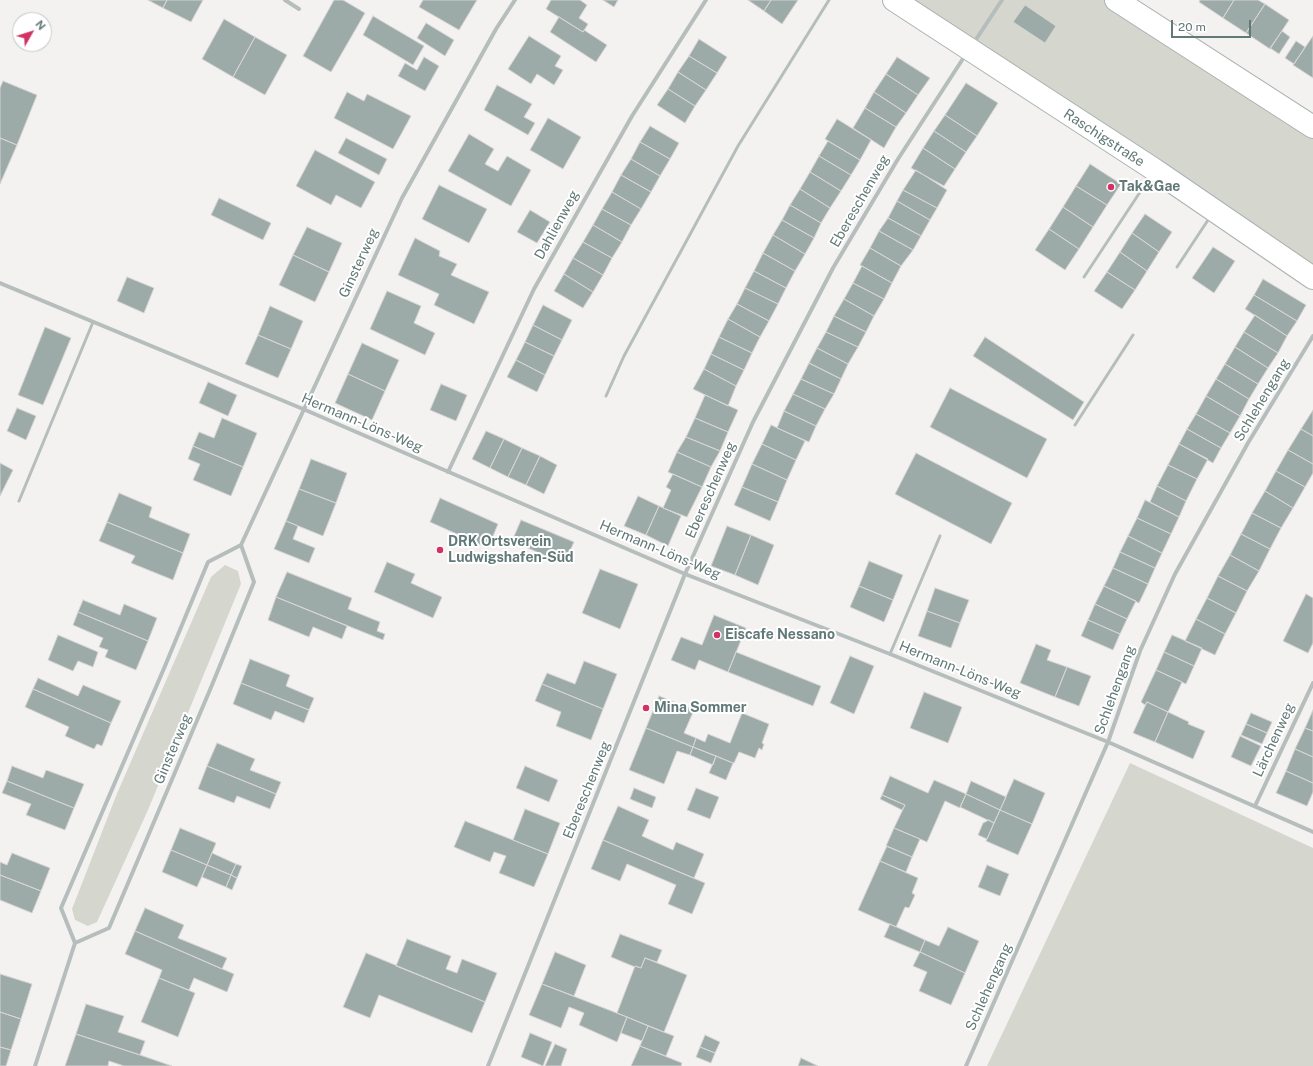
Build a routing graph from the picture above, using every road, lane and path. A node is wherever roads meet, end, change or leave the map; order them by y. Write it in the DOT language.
graph roads {
  1 [pos="285,0"];
  2 [pos="516,0"];
  3 [pos="706,0"];
  4 [pos="829,0"];
  5 [pos="894,0"];
  6 [pos="1002,0"];
  7 [pos="1116,0"];
  8 [pos="299,9"];
  9 [pos="969,49"];
  10 [pos="1313,127"];
  11 [pos="1154,170"];
  12 [pos="1214,211"];
  13 [pos="1176,267"];
  14 [pos="1084,277"];
  15 [pos="1313,278"];
  16 [pos="0,283"];
  17 [pos="93,322"];
  18 [pos="1133,335"];
  19 [pos="1313,336"];
  20 [pos="606,396"];
  21 [pos="303,409"];
  22 [pos="1075,425"];
  23 [pos="448,472"];
  24 [pos="19,501"];
  25 [pos="940,536"];
  26 [pos="241,544"];
  27 [pos="685,574"];
  28 [pos="890,654"];
  29 [pos="1313,683"];
  30 [pos="1108,742"];
  31 [pos="1255,806"];
  32 [pos="1313,832"];
  33 [pos="75,943"];
  34 [pos="35,1066"];
  35 [pos="488,1066"];
  36 [pos="966,1066"];
  1 -- 8 [label="street"];
  2 -- 21 [label="street, Ginsterweg"];
  3 -- 23 [label="street, Dahlienweg"];
  4 -- 20 [label="lane"];
  5 -- 9 [label="street, Raschigstraße"];
  6 -- 9 [label="street, Ebereschenweg"];
  7 -- 10 [label="street"];
  9 -- 11 [label="street, Raschigstraße"];
  9 -- 27 [label="street, Ebereschenweg"];
  11 -- 12 [label="street, Raschigstraße"];
  11 -- 14 [label="lane"];
  12 -- 13 [label="lane"];
  12 -- 15 [label="street, Raschigstraße"];
  16 -- 17 [label="street, Hermann-Löns-Weg"];
  17 -- 21 [label="street, Hermann-Löns-Weg"];
  17 -- 24 [label="lane"];
  18 -- 22 [label="lane"];
  19 -- 30 [label="street, Schlehengang"];
  21 -- 23 [label="street, Hermann-Löns-Weg"];
  21 -- 26 [label="street, Ginsterweg"];
  23 -- 27 [label="street, Hermann-Löns-Weg"];
  25 -- 28 [label="lane"];
  26 -- 33 [label="street"];
  26 -- 33 [label="street, Ginsterweg"];
  27 -- 28 [label="street, Hermann-Löns-Weg"];
  27 -- 35 [label="street, Ebereschenweg"];
  28 -- 30 [label="street, Hermann-Löns-Weg"];
  29 -- 31 [label="street, Lärchenweg"];
  30 -- 31 [label="street, Hermann-Löns-Weg"];
  30 -- 36 [label="street, Schlehengang"];
  31 -- 32 [label="street, Hermann-Löns-Weg"];
  33 -- 34 [label="street"];
}
